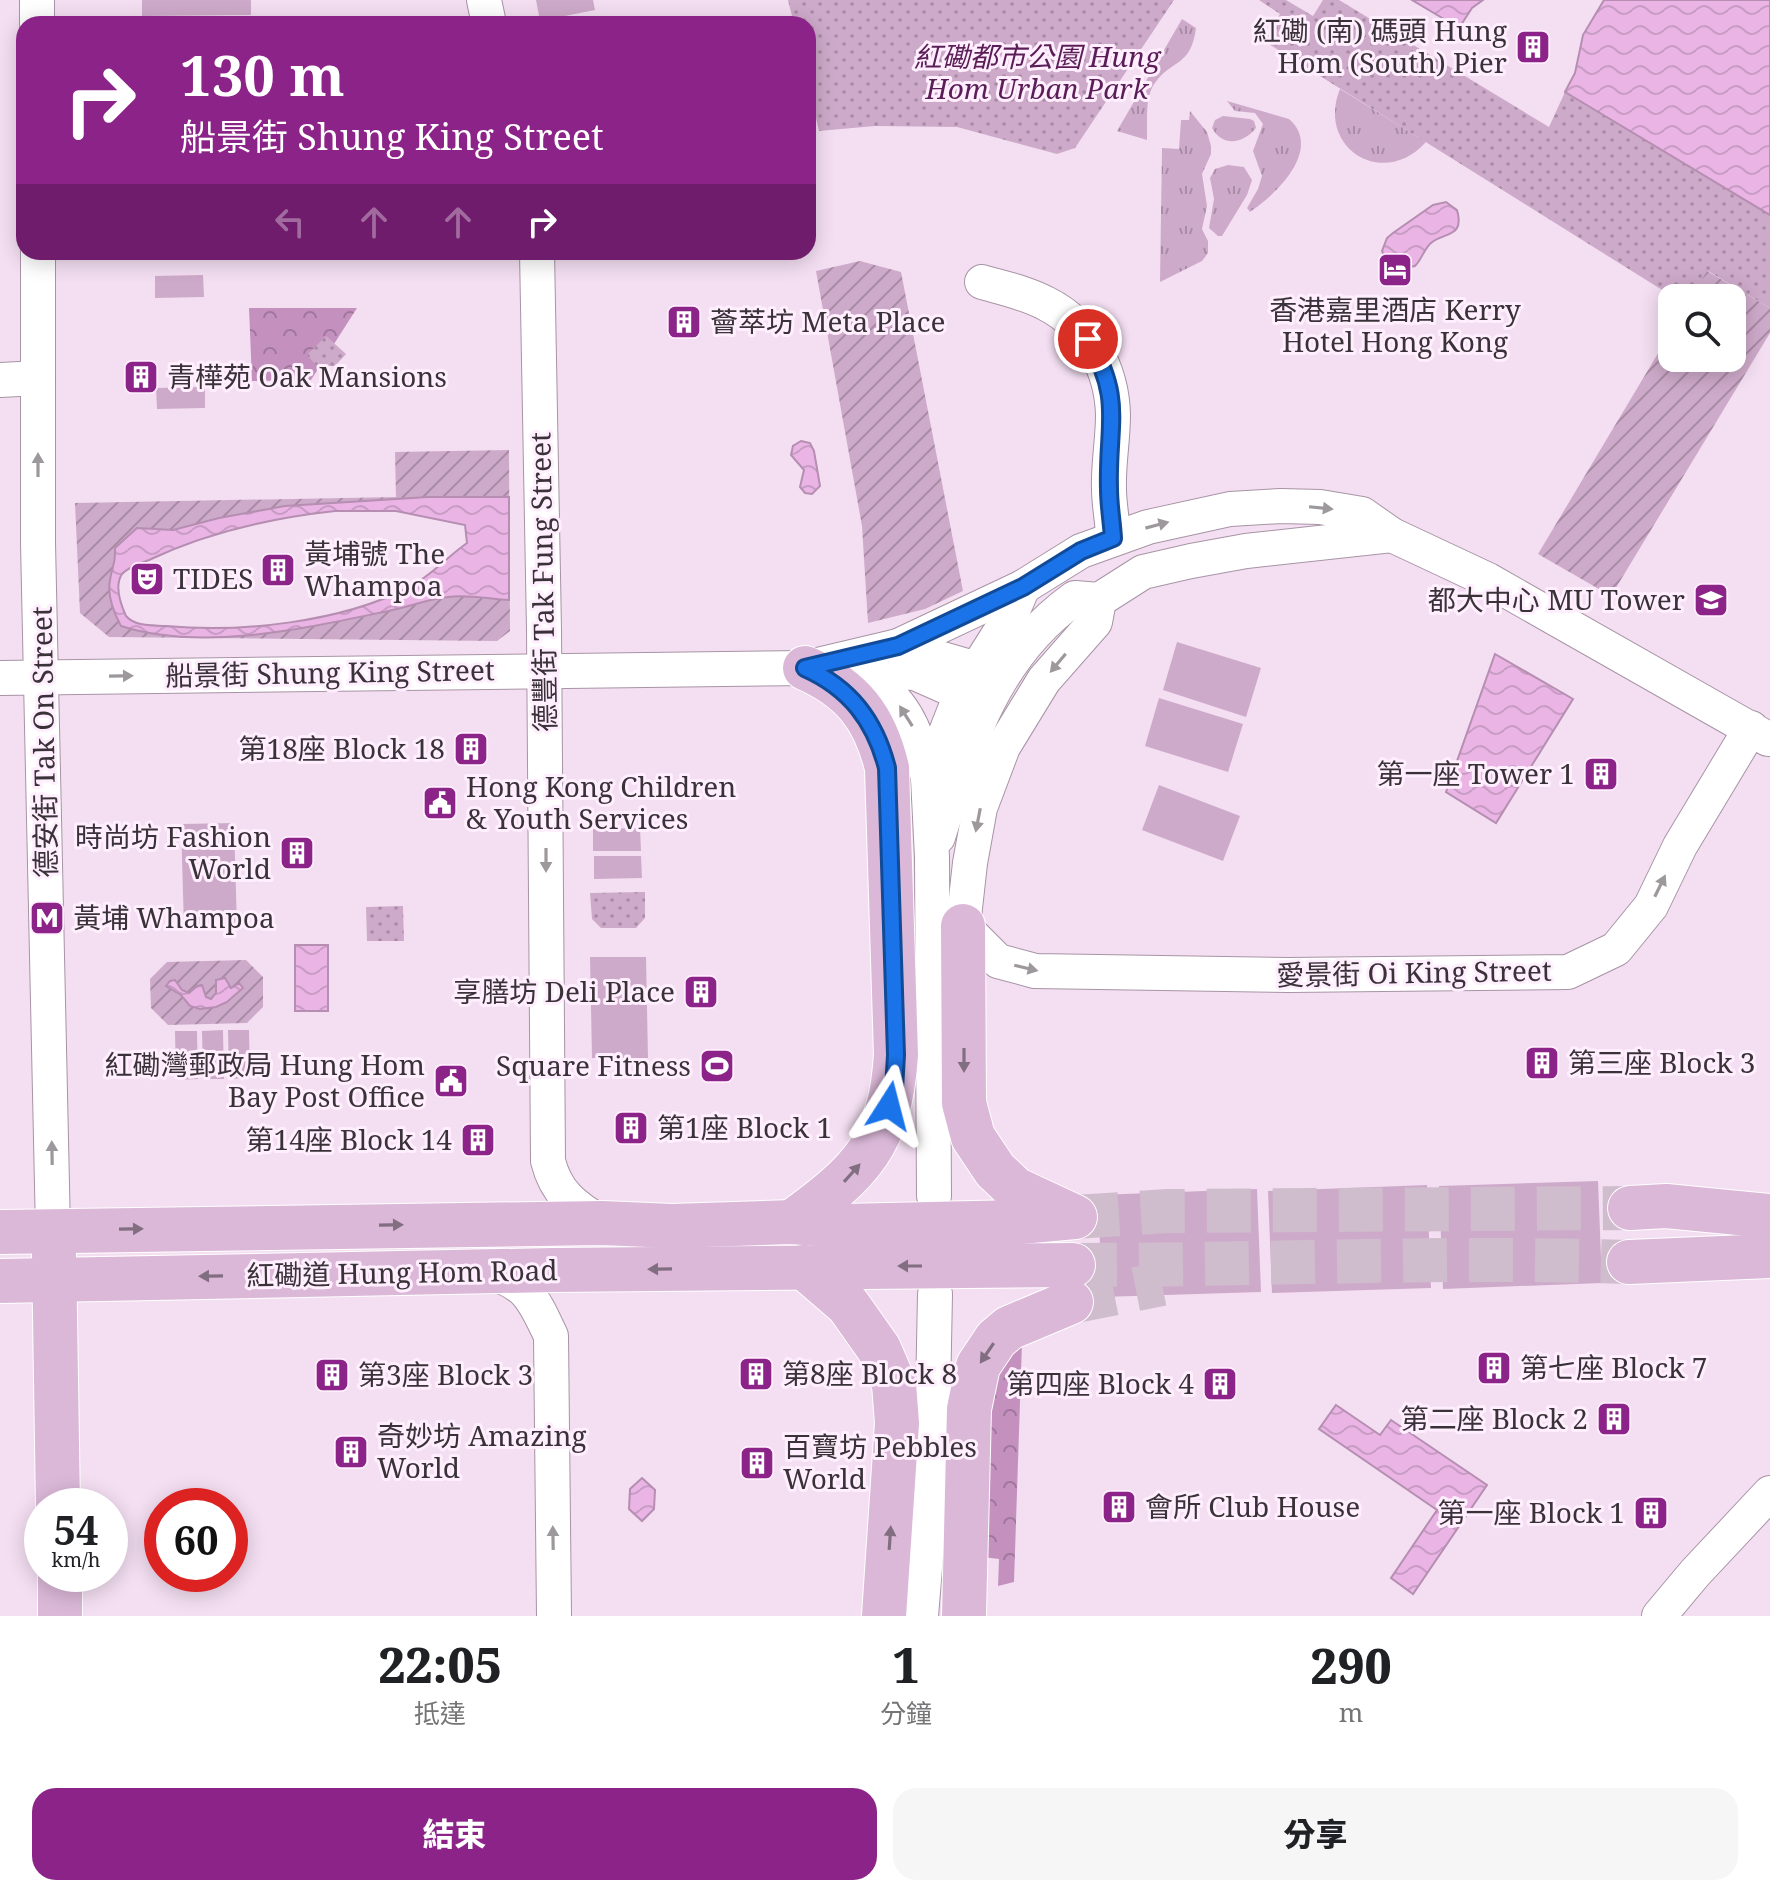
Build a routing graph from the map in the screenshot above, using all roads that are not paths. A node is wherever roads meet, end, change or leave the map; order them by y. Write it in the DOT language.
graph roads {
  1 [pos="38,260"];
  2 [pos="537,260"];
  3 [pos="982,282"];
  4 [pos="38,378"];
  5 [pos="0,380"];
  6 [pos="1392,535"];
  7 [pos="1113,538"];
  8 [pos="1143,572"];
  9 [pos="1023,587"];
  10 [pos="1099,600"];
  11 [pos="898,646"];
  12 [pos="805,668"];
  13 [pos="860,670"];
  14 [pos="544,671"];
  15 [pos="43,677"];
  16 [pos="0,678"];
  17 [pos="979,689"];
  18 [pos="1761,734"];
  19 [pos="1003,747"];
  20 [pos="928,778"];
  21 [pos="932,867"];
  22 [pos="963,926"];
  23 [pos="934,1196"];
  24 [pos="1770,1196"];
  25 [pos="1770,1216"];
  26 [pos="792,1222"];
  27 [pos="602,1223"];
  28 [pos="53,1231"];
  29 [pos="0,1232"];
  30 [pos="1770,1256"];
  31 [pos="804,1267"];
  32 [pos="484,1271"];
  33 [pos="1770,1277"];
  34 [pos="54,1280"];
  35 [pos="0,1281"];
  36 [pos="935,1294"];
  37 [pos="58,1488"];
  38 [pos="1770,1493"];
  39 [pos="60,1592"];
  40 [pos="60,1616"];
  41 [pos="554,1616"];
  42 [pos="884,1616"];
  43 [pos="921,1616"];
  44 [pos="964,1616"];
  45 [pos="1659,1616"];
  1 -- 4 [label="street, 德安街 Tak On Street"];
  2 -- 14 [label="street, 德豐街 Tak Fung Street"];
  3 -- 7 [label="street"];
  4 -- 5 [label="street"];
  15 -- 4 [label="street, 德安街 Tak On Street, one-way"];
  7 -- 6 [label="street, 船景街 Shung King Street, one-way"];
  6 -- 8 [label="street"];
  6 -- 18 [label="street, 船景街 Shung King Street"];
  7 -- 8 [label="street"];
  7 -- 9 [label="street, 船景街 Shung King Street"];
  8 -- 10 [label="street"];
  9 -- 11 [label="street, 船景街 Shung King Street"];
  9 -- 17 [label="street"];
  10 -- 17 [label="street"];
  10 -- 19 [label="street, one-way"];
  11 -- 12 [label="street, 船景街 Shung King Street"];
  11 -- 17 [label="street"];
  12 -- 13 [label="street, 船景街 Shung King Street"];
  12 -- 14 [label="street, 船景街 Shung King Street"];
  26 -- 12 [label="main road, one-way"];
  13 -- 17 [label="street, 船景街 Shung King Street"];
  20 -- 13 [label="street, one-way"];
  15 -- 14 [label="street, 船景街 Shung King Street, one-way"];
  14 -- 27 [label="street, 德豐街 Tak Fung Street, one-way"];
  15 -- 16 [label="street, 船景街 Shung King Street"];
  28 -- 15 [label="street, 德安街 Tak On Street, one-way"];
  17 -- 19 [label="street"];
  17 -- 20 [label="street"];
  17 -- 21 [label="street"];
  22 -- 18 [label="street, 愛景街 Oi King Street, one-way"];
  19 -- 22 [label="street, one-way"];
  20 -- 21 [label="street"];
  21 -- 23 [label="street"];
  22 -- 26 [label="main road, 紅磡道 Hung Hom Road, one-way"];
  24 -- 25 [label="main road"];
  26 -- 27 [label="main road, 紅磡道 Hung Hom Road"];
  28 -- 27 [label="main road, 紅磡道 Hung Hom Road, one-way"];
  28 -- 29 [label="main road, 紅磡道 Hung Hom Road"];
  28 -- 34 [label="main road"];
  30 -- 33 [label="main road"];
  31 -- 32 [label="main road, 紅磡道 Hung Hom Road, one-way"];
  42 -- 31 [label="main road, one-way"];
  31 -- 44 [label="main road, 紅磡道 Hung Hom Road"];
  32 -- 34 [label="main road, 紅磡道 Hung Hom Road, one-way"];
  41 -- 32 [label="street, one-way"];
  34 -- 35 [label="main road, 紅磡道 Hung Hom Road"];
  34 -- 37 [label="main road"];
  36 -- 43 [label="street"];
  38 -- 45 [label="street"];
  39 -- 40 [label="main road"];
}
